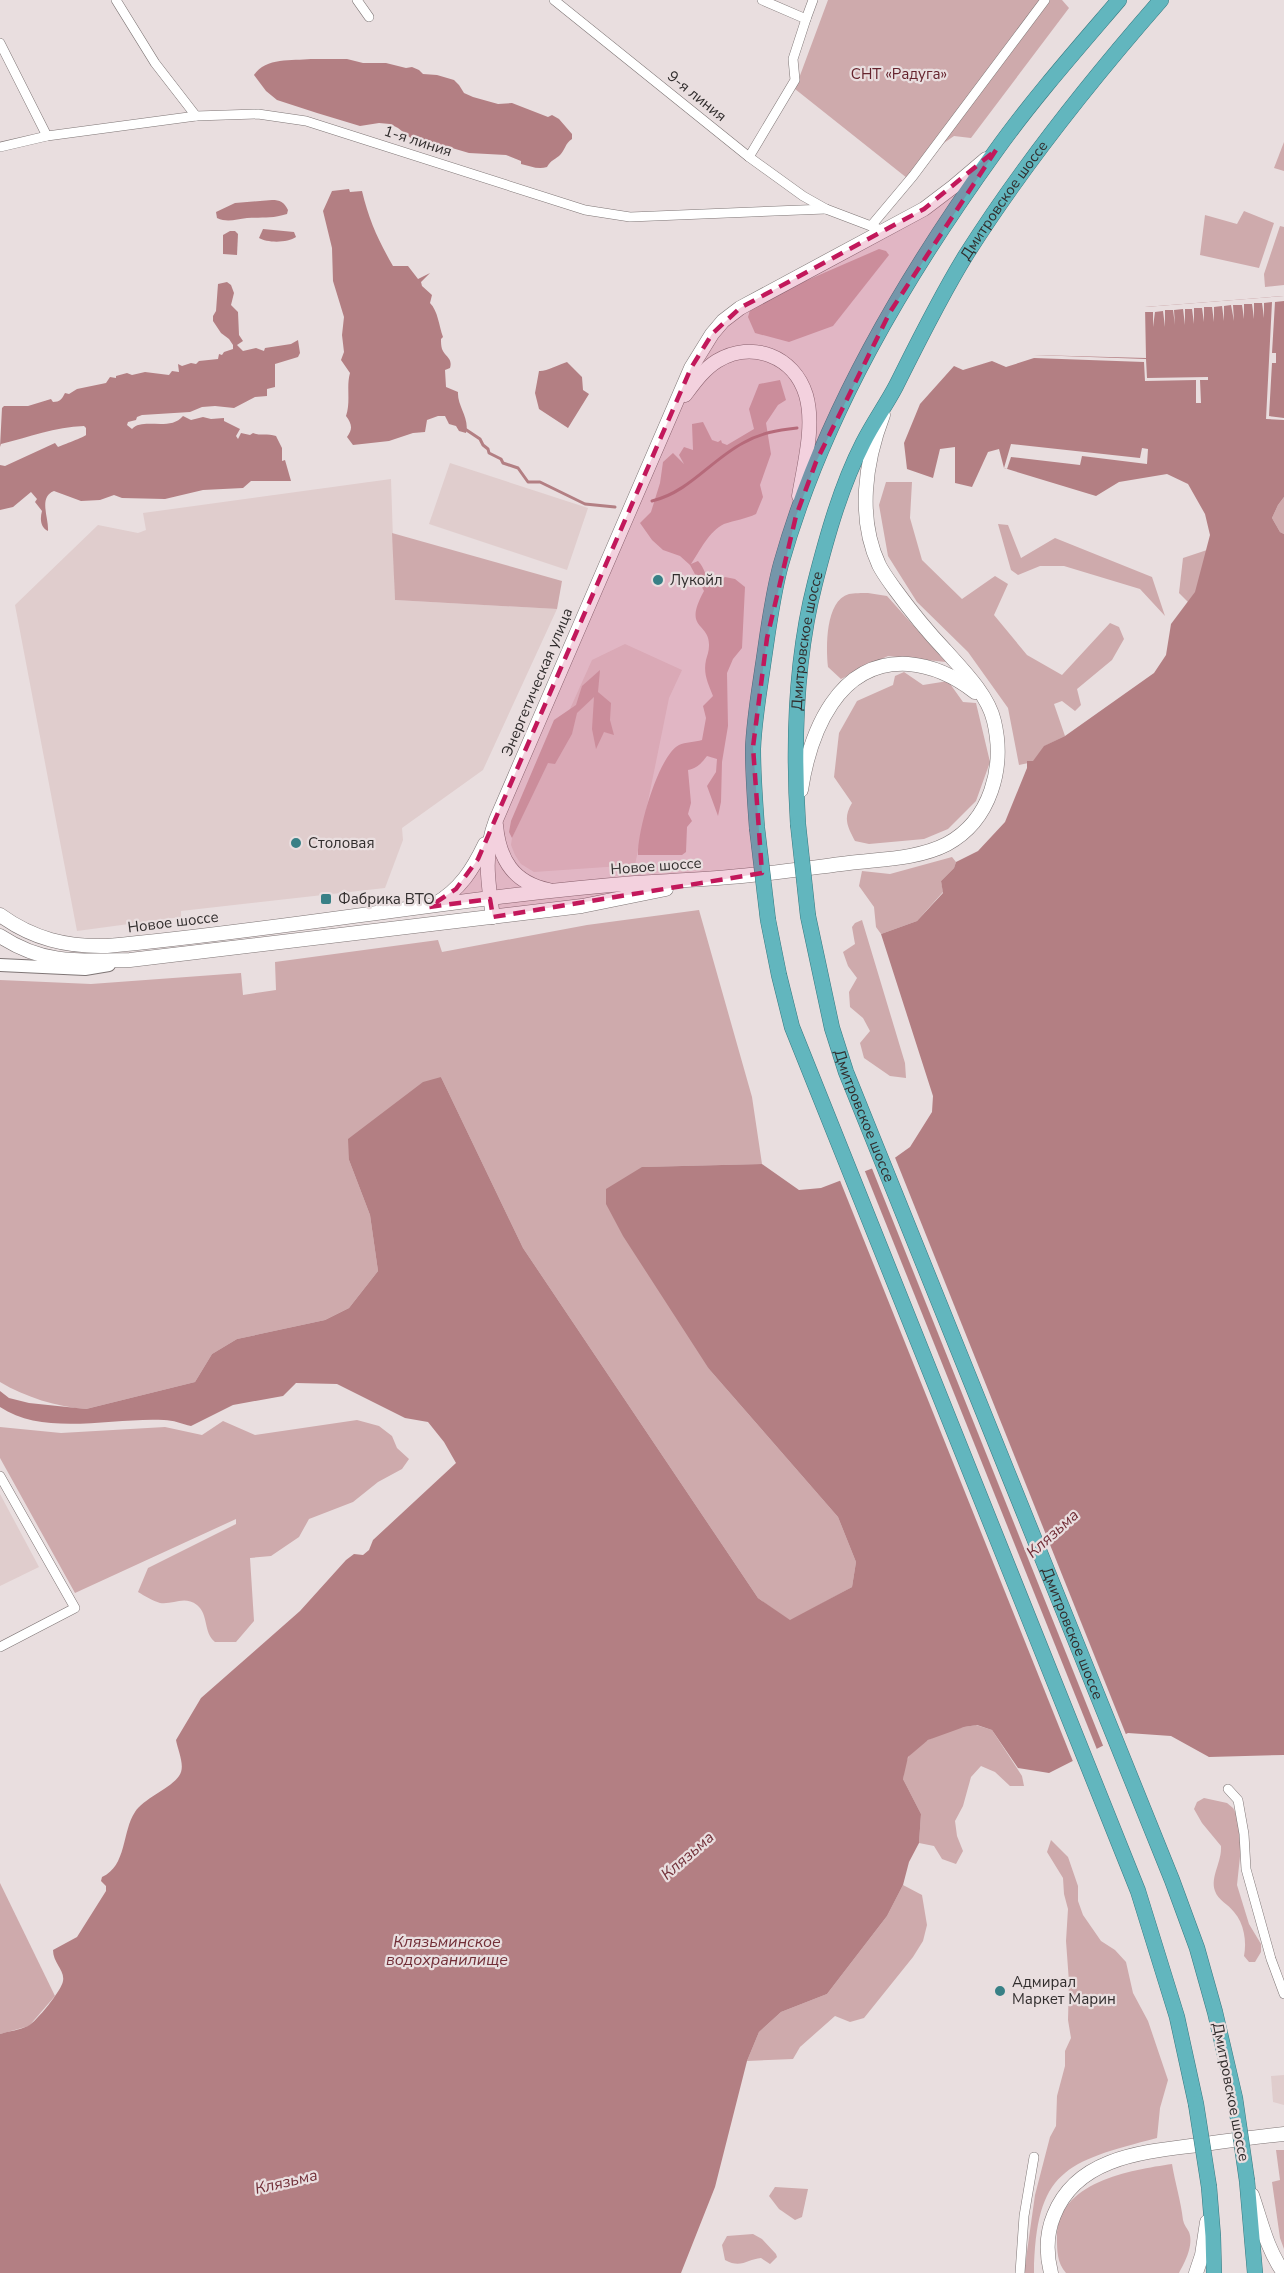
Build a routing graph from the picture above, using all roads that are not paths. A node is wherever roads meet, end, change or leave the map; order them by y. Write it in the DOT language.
graph roads {
  1 [pos="116,0"];
  2 [pos="357,0"];
  3 [pos="554,0"];
  4 [pos="762,0"];
  5 [pos="813,0"];
  6 [pos="1045,0"];
  7 [pos="1119,0"];
  8 [pos="1161,0"];
  9 [pos="369,17"];
  10 [pos="806,19"];
  11 [pos="0,43"];
  12 [pos="196,116"];
  13 [pos="47,136"];
  14 [pos="0,147"];
  15 [pos="996,150"];
  16 [pos="749,157"];
  17 [pos="826,209"];
  18 [pos="878,229"];
  19 [pos="892,393"];
  20 [pos="669,419"];
  21 [pos="796,516"];
  22 [pos="985,701"];
  23 [pos="496,820"];
  24 [pos="797,820"];
  25 [pos="713,879"];
  26 [pos="563,891"];
  27 [pos="490,899"];
  28 [pos="429,907"];
  29 [pos="0,915"];
  30 [pos="493,917"];
  31 [pos="0,936"];
  32 [pos="130,960"];
  33 [pos="0,965"];
  34 [pos="0,1476"];
  35 [pos="0,1647"];
  36 [pos="1228,1789"];
  37 [pos="1284,1994"];
  38 [pos="1284,2134"];
  39 [pos="1034,2157"];
  40 [pos="1247,2181"];
  41 [pos="1209,2187"];
  42 [pos="1020,2273"];
  43 [pos="1051,2273"];
  44 [pos="1196,2273"];
  45 [pos="1214,2273"];
  46 [pos="1255,2273"];
  47 [pos="1284,2273"];
  1 -- 12 [label="street"];
  2 -- 9 [label="street"];
  3 -- 16 [label="street, 9-я линия"];
  4 -- 10 [label="street"];
  5 -- 10 [label="street"];
  6 -- 18 [label="street"];
  7 -- 15 [label="highway"];
  8 -- 19 [label="highway, Дмитровское шоссе"];
  10 -- 16 [label="street"];
  11 -- 13 [label="street"];
  12 -- 13 [label="street, 1-я линия"];
  12 -- 17 [label="street, 1-я линия"];
  13 -- 14 [label="street, 1-я линия"];
  15 -- 18 [label="main road"];
  15 -- 21 [label="highway"];
  16 -- 17 [label="street, 9-я линия"];
  17 -- 18 [label="street"];
  18 -- 20 [label="main road"];
  19 -- 22 [label="main road"];
  19 -- 24 [label="highway, Дмитровское шоссе"];
  20 -- 21 [label="main road"];
  20 -- 23 [label="main road, Энергетическая улица"];
  21 -- 41 [label="highway, bridge"];
  22 -- 24 [label="main road"];
  22 -- 25 [label="main road"];
  23 -- 26 [label="main road"];
  23 -- 27 [label="main road, Энергетическая улица"];
  23 -- 28 [label="main road"];
  24 -- 40 [label="highway, Дмитровское шоссе, bridge"];
  25 -- 26 [label="main road, Новое шоссе"];
  25 -- 30 [label="main road, Новое шоссе"];
  26 -- 27 [label="main road, Новое шоссе"];
  27 -- 28 [label="main road, Новое шоссе"];
  27 -- 30 [label="main road, Энергетическая улица"];
  28 -- 29 [label="main road, Новое шоссе"];
  30 -- 32 [label="main road, Новое шоссе"];
  31 -- 32 [label="main road"];
  32 -- 33 [label="street, Новое шоссе"];
  34 -- 35 [label="street"];
  36 -- 37 [label="street"];
  38 -- 43 [label="main road"];
  39 -- 42 [label="street"];
  40 -- 46 [label="highway, Дмитровское шоссе"];
  40 -- 47 [label="main road"];
  41 -- 44 [label="main road"];
  41 -- 45 [label="highway"];
}
